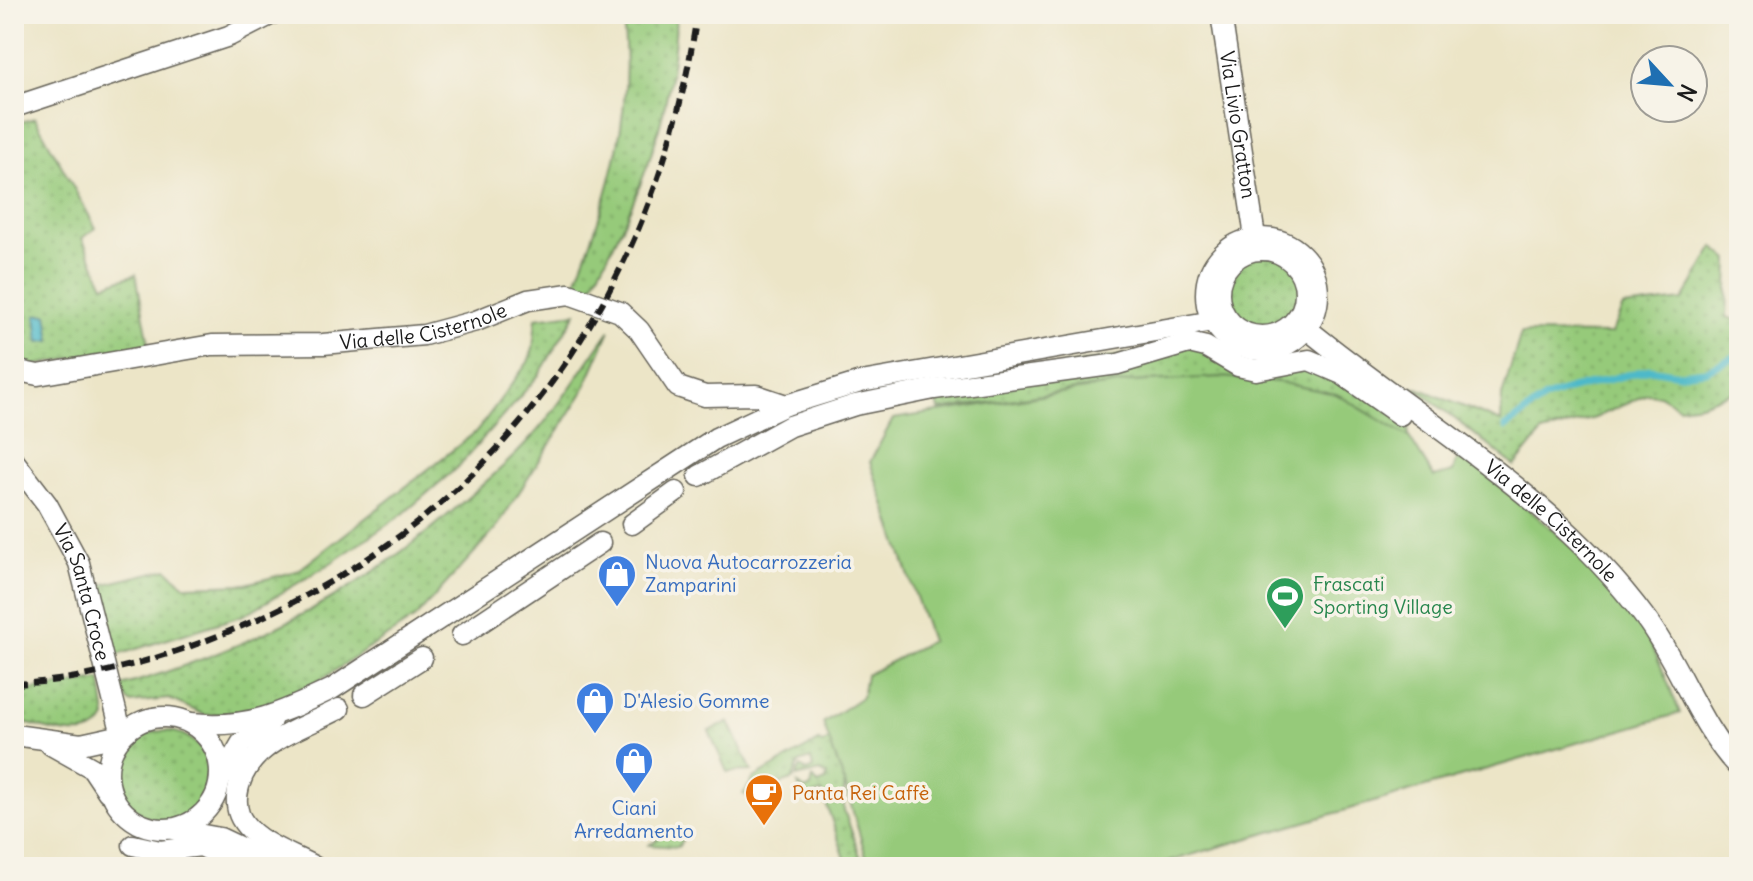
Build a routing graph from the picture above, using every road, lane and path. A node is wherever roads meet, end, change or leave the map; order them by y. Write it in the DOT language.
graph roads {
  1 [pos="272,14"];
  2 [pos="1221,14"];
  3 [pos="14,107"];
  4 [pos="1255,237"];
  5 [pos="1221,321"];
  6 [pos="1306,328"];
  7 [pos="14,370"];
  8 [pos="786,405"];
  9 [pos="1400,415"];
  10 [pos="14,461"];
  11 [pos="699,476"];
  12 [pos="676,492"];
  13 [pos="632,524"];
  14 [pos="600,543"];
  15 [pos="462,635"];
  16 [pos="422,658"];
  17 [pos="364,695"];
  18 [pos="339,709"];
  19 [pos="284,712"];
  20 [pos="191,723"];
  21 [pos="14,735"];
  22 [pos="122,735"];
  23 [pos="39,739"];
  24 [pos="1739,768"];
  25 [pos="219,782"];
  26 [pos="124,804"];
  27 [pos="162,829"];
  28 [pos="133,845"];
  29 [pos="272,862"];
  30 [pos="244,867"];
  31 [pos="315,867"];
  1 -- 3 [label="street"];
  2 -- 4 [label="street, Via Livio Gratton"];
  4 -- 5 [label="street"];
  4 -- 6 [label="street"];
  5 -- 5 [label="street"];
  5 -- 6 [label="street"];
  5 -- 8 [label="street"];
  6 -- 24 [label="street, Via delle Cisternole"];
  7 -- 8 [label="street, Via delle Cisternole"];
  8 -- 19 [label="street"];
  9 -- 11 [label="street"];
  10 -- 22 [label="street, Via Santa Croce"];
  12 -- 13 [label="street"];
  14 -- 15 [label="street"];
  16 -- 17 [label="street"];
  18 -- 31 [label="street"];
  19 -- 20 [label="street"];
  19 -- 25 [label="street"];
  20 -- 22 [label="street"];
  20 -- 25 [label="street"];
  21 -- 23 [label="street"];
  22 -- 23 [label="street"];
  22 -- 26 [label="street"];
  23 -- 26 [label="street"];
  25 -- 27 [label="street"];
  25 -- 29 [label="street"];
  26 -- 26 [label="street"];
  26 -- 27 [label="street"];
  27 -- 29 [label="street"];
  28 -- 30 [label="street"];
}
